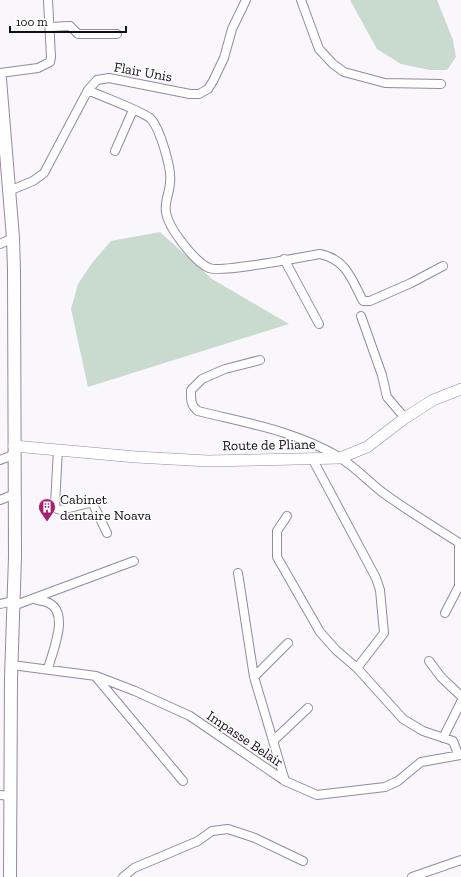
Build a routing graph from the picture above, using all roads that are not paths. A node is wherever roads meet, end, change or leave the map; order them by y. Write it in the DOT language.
graph roads {
  1 [pos="48,0"];
  2 [pos="246,0"];
  3 [pos="301,0"];
  4 [pos="50,27"];
  5 [pos="117,34"];
  6 [pos="0,73"];
  7 [pos="0,79"];
  8 [pos="441,84"];
  9 [pos="88,90"];
  10 [pos="133,110"];
  11 [pos="3,151"];
  12 [pos="115,151"];
  13 [pos="4,179"];
  14 [pos="9,191"];
  15 [pos="13,238"];
  16 [pos="0,244"];
  17 [pos="284,259"];
  18 [pos="443,266"];
  19 [pos="361,316"];
  20 [pos="319,324"];
  21 [pos="260,360"];
  22 [pos="461,389"];
  23 [pos="405,418"];
  24 [pos="58,449"];
  25 [pos="13,450"];
  26 [pos="340,458"];
  27 [pos="0,460"];
  28 [pos="313,460"];
  29 [pos="15,494"];
  30 [pos="0,500"];
  31 [pos="287,516"];
  32 [pos="107,534"];
  33 [pos="460,544"];
  34 [pos="134,561"];
  35 [pos="238,573"];
  36 [pos="34,598"];
  37 [pos="13,603"];
  38 [pos="0,604"];
  39 [pos="445,613"];
  40 [pos="288,643"];
  41 [pos="429,661"];
  42 [pos="12,665"];
  43 [pos="357,668"];
  44 [pos="48,669"];
  45 [pos="96,676"];
  46 [pos="254,677"];
  47 [pos="461,696"];
  48 [pos="461,702"];
  49 [pos="308,708"];
  50 [pos="443,738"];
  51 [pos="273,741"];
  52 [pos="460,754"];
  53 [pos="183,780"];
  54 [pos="285,781"];
  55 [pos="5,795"];
  56 [pos="461,860"];
  57 [pos="303,861"];
  58 [pos="10,877"];
  59 [pos="123,877"];
  60 [pos="412,877"];
  1 -- 4 [label="street"];
  2 -- 9 [label="street, Flair Unis"];
  3 -- 8 [label="street"];
  4 -- 5 [label="street"];
  4 -- 6 [label="street"];
  7 -- 11 [label="main road"];
  9 -- 10 [label="street"];
  9 -- 14 [label="street, Flair Unis"];
  10 -- 12 [label="street"];
  10 -- 17 [label="street"];
  11 -- 13 [label="main road"];
  13 -- 14 [label="main road"];
  14 -- 15 [label="main road"];
  15 -- 16 [label="street"];
  15 -- 25 [label="main road"];
  17 -- 18 [label="street"];
  17 -- 20 [label="street"];
  19 -- 23 [label="street"];
  21 -- 26 [label="street"];
  22 -- 23 [label="street, Route de Pliane"];
  23 -- 26 [label="street, Route de Pliane"];
  24 -- 25 [label="street, Route de Pliane"];
  24 -- 28 [label="street, Route de Pliane"];
  24 -- 32 [label="street"];
  25 -- 27 [label="street"];
  25 -- 29 [label="main road"];
  26 -- 28 [label="street, Route de Pliane"];
  26 -- 33 [label="street"];
  28 -- 43 [label="street"];
  29 -- 30 [label="street"];
  29 -- 37 [label="main road"];
  31 -- 43 [label="street"];
  33 -- 39 [label="street"];
  34 -- 36 [label="street"];
  35 -- 46 [label="street"];
  36 -- 37 [label="street"];
  36 -- 44 [label="street"];
  37 -- 38 [label="street"];
  37 -- 42 [label="main road"];
  40 -- 46 [label="street"];
  41 -- 47 [label="street"];
  42 -- 44 [label="street, Impasse Belair"];
  42 -- 55 [label="main road"];
  43 -- 50 [label="street"];
  44 -- 45 [label="street, Impasse Belair"];
  45 -- 53 [label="street"];
  45 -- 54 [label="street, Impasse Belair"];
  46 -- 51 [label="street"];
  48 -- 50 [label="street"];
  49 -- 51 [label="street"];
  50 -- 52 [label="street"];
  51 -- 54 [label="street"];
  52 -- 54 [label="street, Impasse Belair"];
  55 -- 58 [label="main road"];
  56 -- 60 [label="street"];
  57 -- 59 [label="street"];
}
